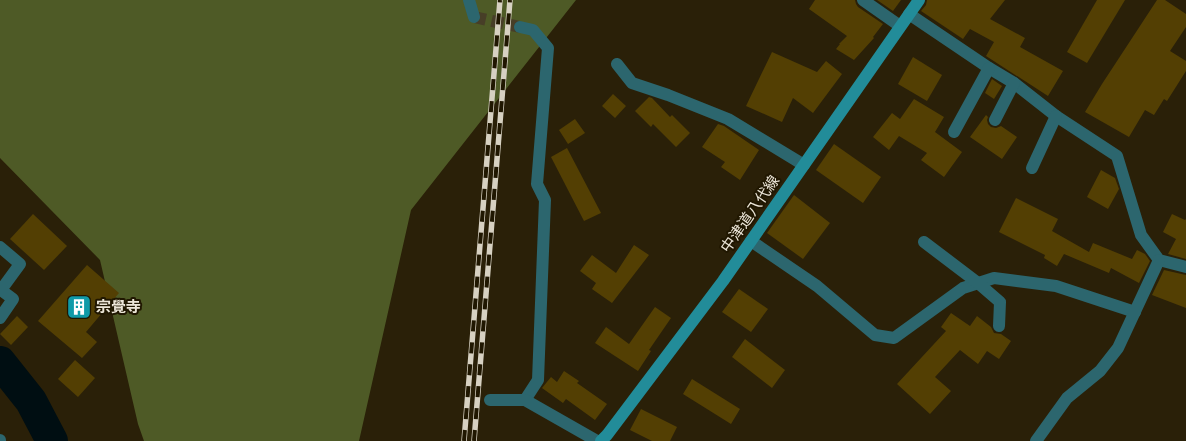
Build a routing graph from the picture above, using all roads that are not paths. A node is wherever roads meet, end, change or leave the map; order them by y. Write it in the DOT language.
graph roads {
  1 [pos="469,0"];
  2 [pos="863,0"];
  3 [pos="919,0"];
  4 [pos="909,14"];
  5 [pos="474,17"];
  6 [pos="900,26"];
  7 [pos="520,27"];
  8 [pos="617,64"];
  9 [pos="989,68"];
  10 [pos="1014,83"];
  11 [pos="1056,116"];
  12 [pos="995,120"];
  13 [pos="954,132"];
  14 [pos="804,165"];
  15 [pos="1032,168"];
  16 [pos="751,241"];
  17 [pos="924,242"];
  18 [pos="0,247"];
  19 [pos="1159,260"];
  20 [pos="1186,267"];
  21 [pos="978,283"];
  22 [pos="1135,312"];
  23 [pos="0,318"];
  24 [pos="1000,326"];
  25 [pos="490,400"];
  26 [pos="525,400"];
  27 [pos="599,441"];
  28 [pos="1036,441"];
  1 -- 5 [label="street"];
  2 -- 6 [label="street"];
  3 -- 4 [label="main road, 中津道八代線"];
  4 -- 6 [label="main road, 中津道八代線"];
  4 -- 9 [label="street"];
  6 -- 14 [label="main road, 中津道八代線"];
  7 -- 26 [label="street"];
  8 -- 14 [label="street"];
  9 -- 10 [label="street"];
  9 -- 13 [label="street"];
  10 -- 11 [label="street"];
  10 -- 12 [label="street"];
  11 -- 15 [label="street"];
  11 -- 19 [label="street"];
  14 -- 16 [label="main road, 中津道八代線"];
  16 -- 21 [label="street"];
  16 -- 27 [label="main road, 中津道八代線"];
  17 -- 21 [label="street"];
  18 -- 23 [label="street"];
  19 -- 20 [label="street"];
  19 -- 22 [label="street"];
  21 -- 22 [label="street"];
  21 -- 24 [label="street"];
  22 -- 28 [label="street"];
  25 -- 26 [label="street"];
  26 -- 27 [label="street"];
}
